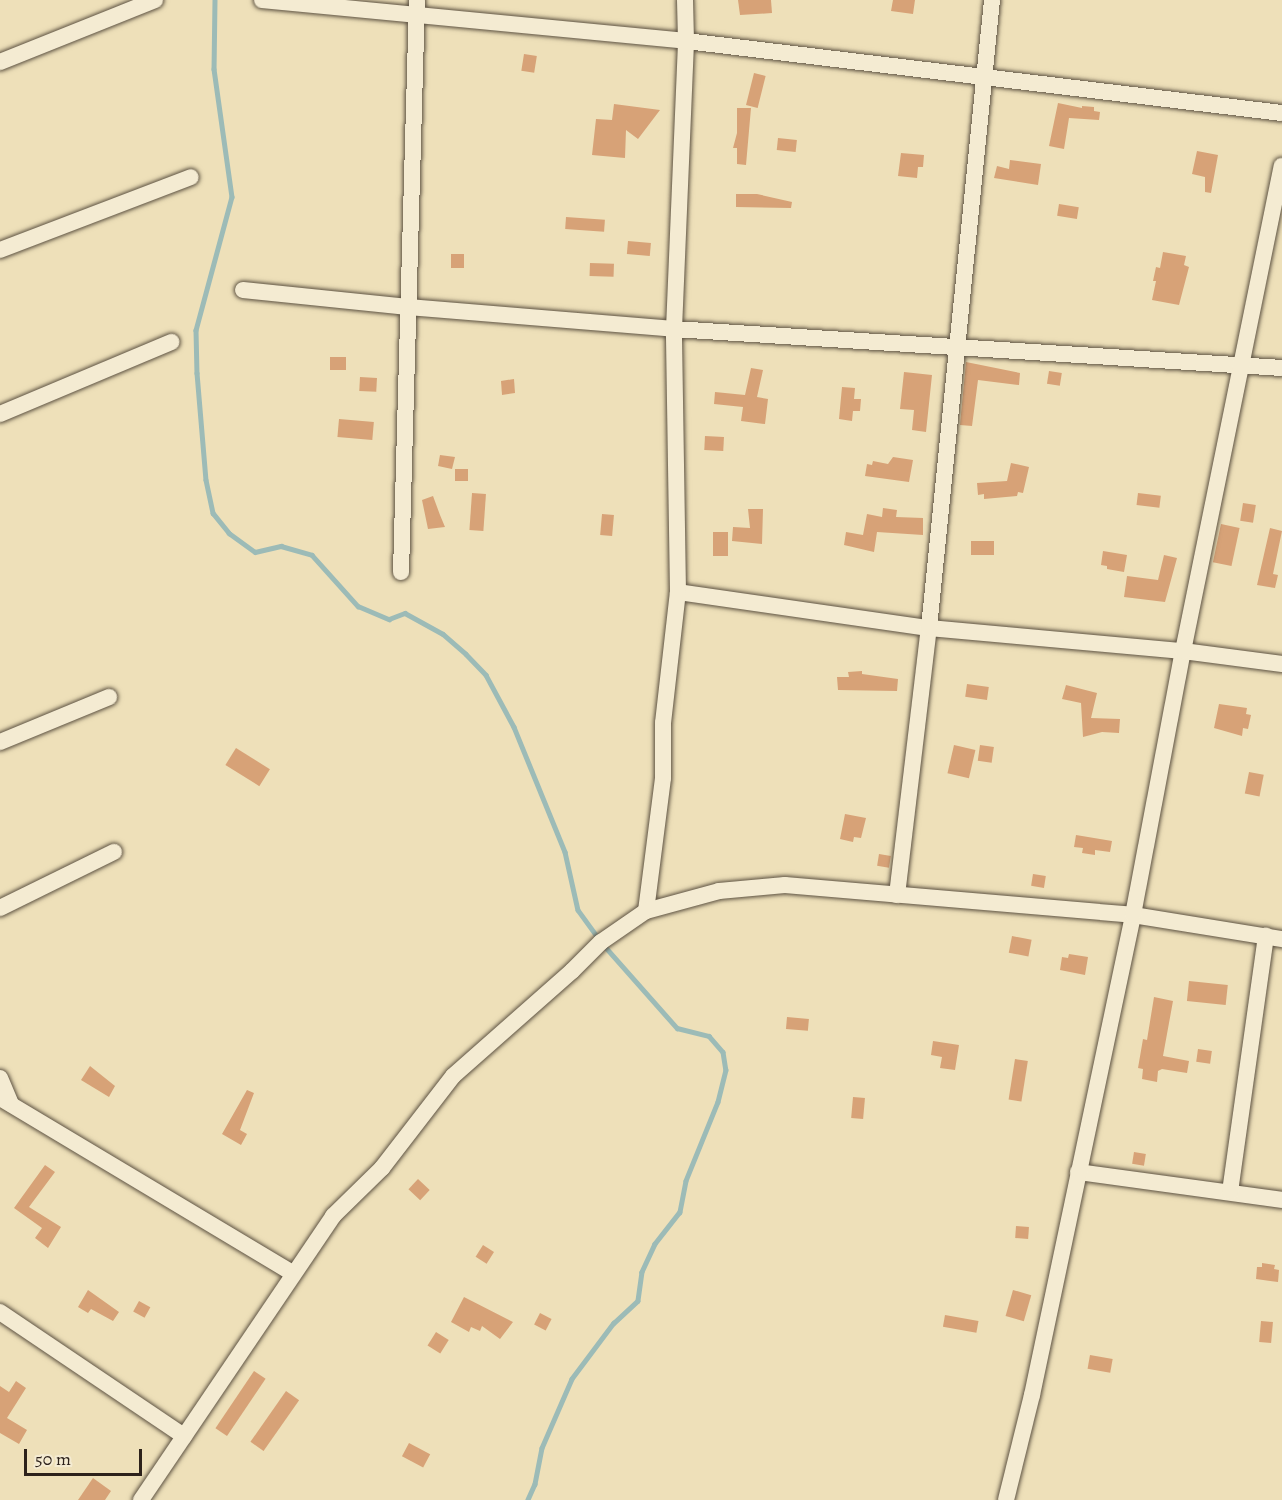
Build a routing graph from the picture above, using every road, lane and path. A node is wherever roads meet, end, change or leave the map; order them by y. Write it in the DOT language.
graph roads {
  1 [pos="155,0"];
  2 [pos="262,0"];
  3 [pos="685,0"];
  4 [pos="992,0"];
  5 [pos="306,2"];
  6 [pos="416,8"];
  7 [pos="686,41"];
  8 [pos="0,62"];
  9 [pos="986,76"];
  10 [pos="1282,113"];
  11 [pos="1282,166"];
  12 [pos="191,177"];
  13 [pos="0,250"];
  14 [pos="243,290"];
  15 [pos="408,307"];
  16 [pos="674,329"];
  17 [pos="171,342"];
  18 [pos="957,346"];
  19 [pos="1241,363"];
  20 [pos="1282,368"];
  21 [pos="0,414"];
  22 [pos="401,572"];
  23 [pos="678,592"];
  24 [pos="929,628"];
  25 [pos="1183,651"];
  26 [pos="1282,664"];
  27 [pos="109,697"];
  28 [pos="0,742"];
  29 [pos="114,852"];
  30 [pos="897,895"];
  31 [pos="0,908"];
  32 [pos="646,911"];
  33 [pos="1133,915"];
  34 [pos="1274,938"];
  35 [pos="0,1078"];
  36 [pos="5,1101"];
  37 [pos="1078,1172"];
  38 [pos="1230,1192"];
  39 [pos="1282,1200"];
  40 [pos="292,1273"];
  41 [pos="0,1312"];
  42 [pos="184,1436"];
  43 [pos="141,1500"];
  44 [pos="1006,1500"];
  1 -- 8 [label="street"];
  2 -- 5 [label="street"];
  3 -- 7 [label="street"];
  4 -- 9 [label="street"];
  5 -- 6 [label="street"];
  6 -- 7 [label="street"];
  6 -- 15 [label="street"];
  7 -- 9 [label="street"];
  7 -- 16 [label="street"];
  9 -- 10 [label="street"];
  9 -- 18 [label="street"];
  11 -- 19 [label="street"];
  12 -- 13 [label="street"];
  14 -- 15 [label="street"];
  15 -- 16 [label="street"];
  15 -- 22 [label="street"];
  16 -- 18 [label="street"];
  16 -- 23 [label="street"];
  17 -- 21 [label="street"];
  18 -- 19 [label="street"];
  18 -- 24 [label="street"];
  19 -- 20 [label="street"];
  19 -- 25 [label="street"];
  23 -- 24 [label="street"];
  23 -- 32 [label="street"];
  24 -- 25 [label="street"];
  24 -- 30 [label="street"];
  25 -- 26 [label="street"];
  25 -- 33 [label="street"];
  27 -- 28 [label="street"];
  29 -- 31 [label="street"];
  30 -- 32 [label="street"];
  30 -- 33 [label="street"];
  32 -- 40 [label="street"];
  33 -- 34 [label="street"];
  33 -- 37 [label="street"];
  34 -- 38 [label="street"];
  35 -- 36 [label="street"];
  36 -- 40 [label="street"];
  37 -- 38 [label="street"];
  37 -- 44 [label="street"];
  38 -- 39 [label="street"];
  40 -- 42 [label="street"];
  41 -- 42 [label="street"];
  42 -- 43 [label="street"];
}
